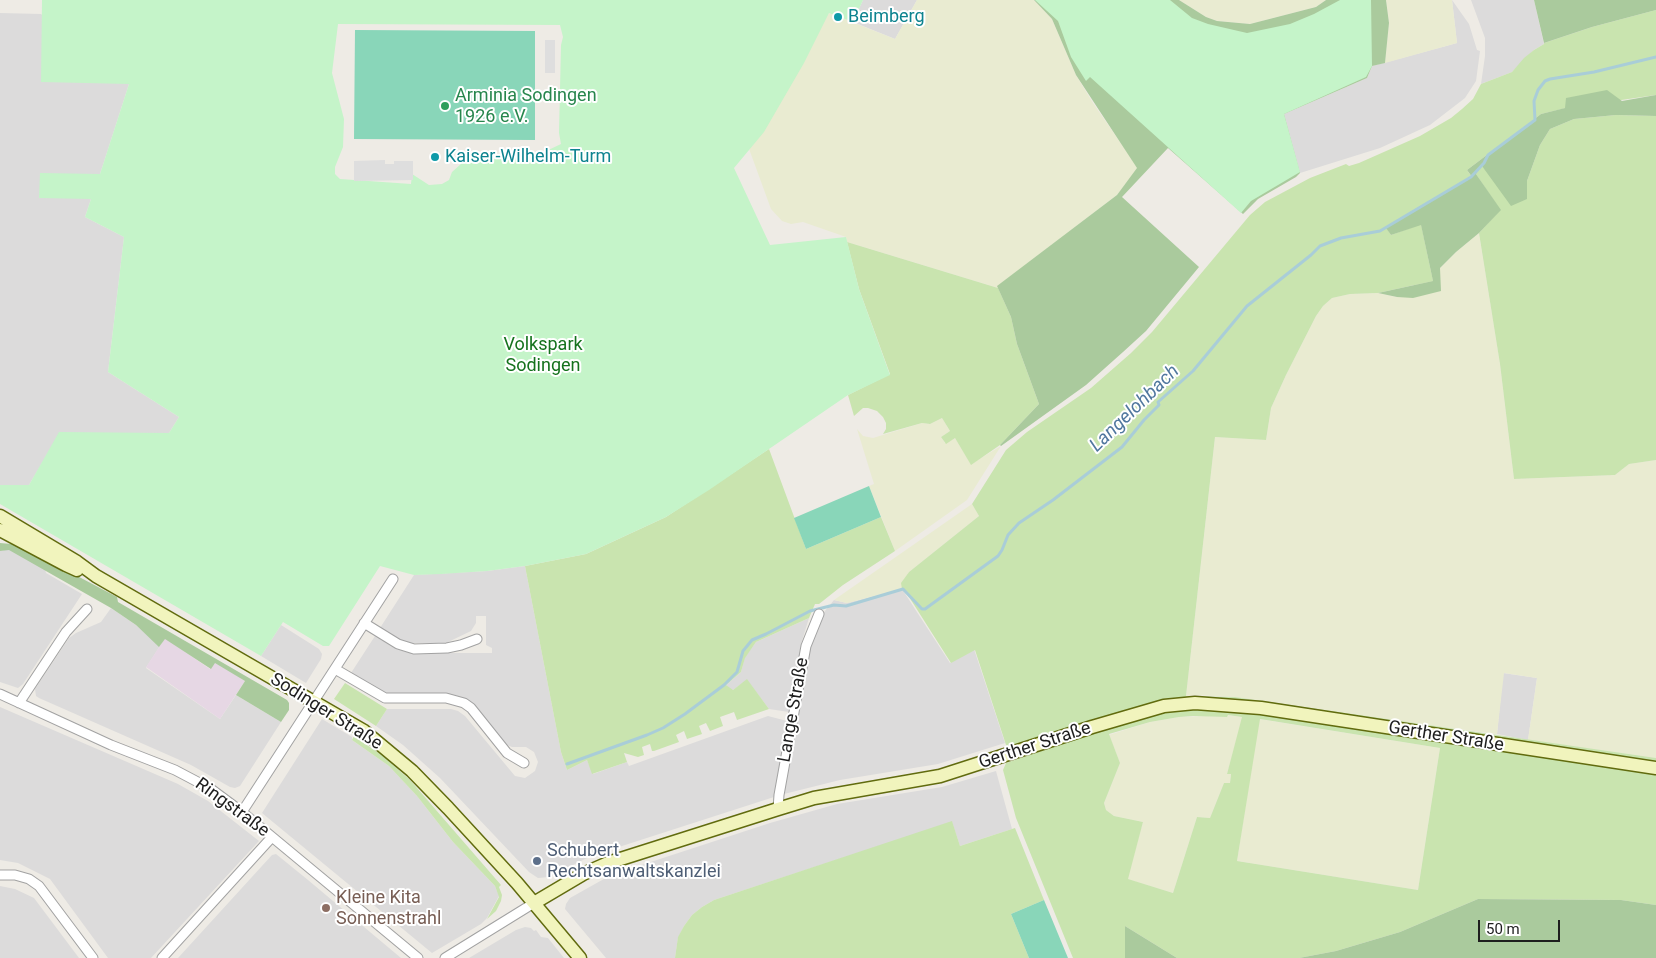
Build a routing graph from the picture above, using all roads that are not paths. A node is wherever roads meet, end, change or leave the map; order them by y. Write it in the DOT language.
graph roads {
  1 [pos="0,516"];
  2 [pos="0,530"];
  3 [pos="96,576"];
  4 [pos="392,579"];
  5 [pos="87,609"];
  6 [pos="819,614"];
  7 [pos="364,623"];
  8 [pos="477,639"];
  9 [pos="335,669"];
  10 [pos="0,694"];
  11 [pos="314,702"];
  12 [pos="19,703"];
  13 [pos="524,764"];
  14 [pos="1656,768"];
  15 [pos="778,809"];
  16 [pos="242,812"];
  17 [pos="272,837"];
  18 [pos="0,875"];
  19 [pos="534,903"];
  20 [pos="93,958"];
  21 [pos="162,958"];
  22 [pos="418,958"];
  23 [pos="445,958"];
  24 [pos="580,958"];
  1 -- 3 [label="street, Sodinger Straße"];
  2 -- 3 [label="street, Sodinger Straße"];
  3 -- 11 [label="street, Sodinger Straße"];
  4 -- 7 [label="street"];
  5 -- 12 [label="street"];
  6 -- 15 [label="street, Lange Straße"];
  7 -- 8 [label="street"];
  7 -- 9 [label="street"];
  9 -- 11 [label="street"];
  9 -- 13 [label="street"];
  10 -- 12 [label="street, Ringstraße"];
  11 -- 16 [label="street"];
  11 -- 19 [label="street, Sodinger Straße"];
  12 -- 16 [label="street, Ringstraße"];
  14 -- 15 [label="street, Gerther Straße"];
  15 -- 19 [label="street, Gerther Straße"];
  16 -- 17 [label="street, Ringstraße"];
  17 -- 21 [label="street"];
  17 -- 22 [label="street, Ringstraße"];
  18 -- 20 [label="street"];
  19 -- 23 [label="street, Gerther Straße"];
  19 -- 24 [label="street, Sodinger Straße"];
}
